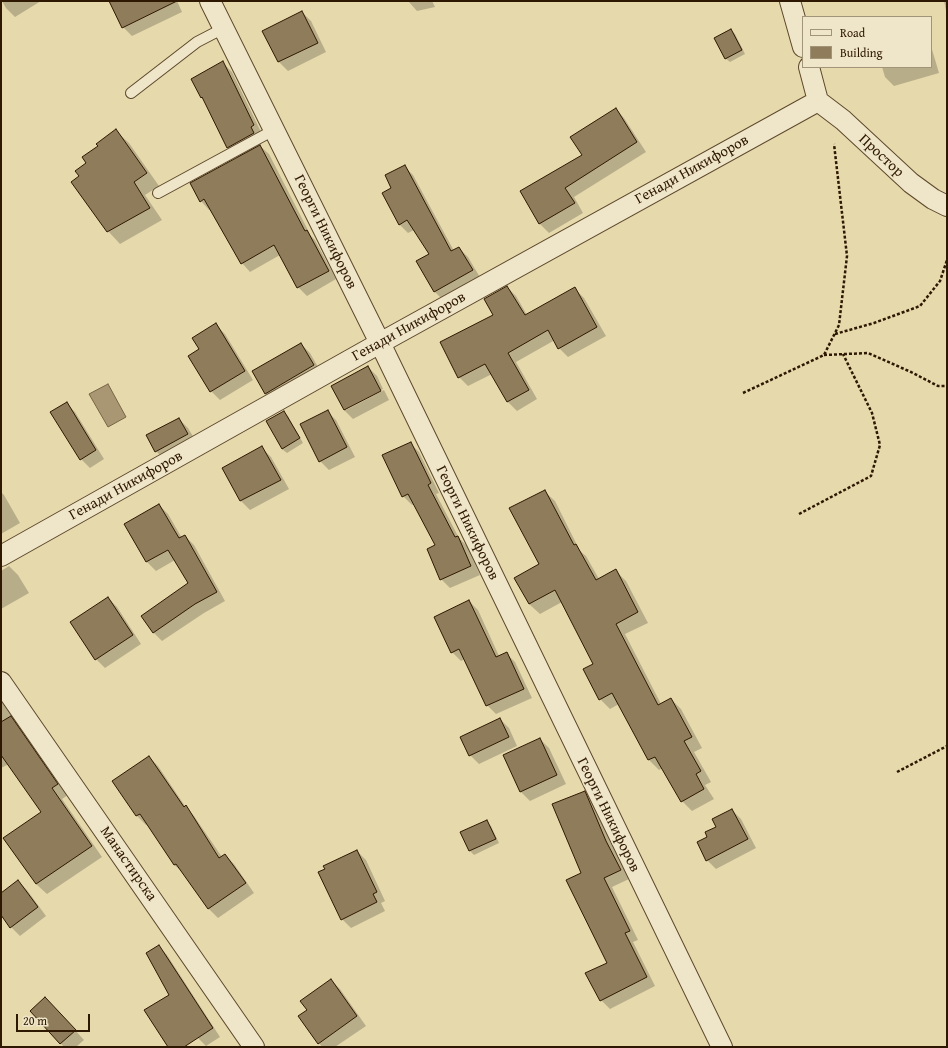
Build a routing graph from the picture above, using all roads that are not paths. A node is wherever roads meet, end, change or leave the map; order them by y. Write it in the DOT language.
graph roads {
  1 [pos="210,1"];
  2 [pos="790,1"];
  3 [pos="224,28"];
  4 [pos="802,43"];
  5 [pos="809,68"];
  6 [pos="131,93"];
  7 [pos="824,106"];
  8 [pos="274,130"];
  9 [pos="158,193"];
  10 [pos="947,206"];
  11 [pos="380,343"];
  12 [pos="1,556"];
  13 [pos="1,682"];
  14 [pos="254,1047"];
  15 [pos="722,1047"];
  1 -- 3 [label="street, Георги Никифоров"];
  2 -- 4 [label="street"];
  3 -- 6 [label="lane"];
  3 -- 8 [label="street, Георги Никифоров"];
  5 -- 7 [label="street"];
  7 -- 10 [label="street, Простор"];
  7 -- 11 [label="street, Генади Никифоров"];
  8 -- 9 [label="lane"];
  8 -- 11 [label="street, Георги Никифоров"];
  11 -- 12 [label="street, Генади Никифоров"];
  11 -- 15 [label="street, Георги Никифоров"];
  13 -- 14 [label="street, Манастирска"];
}
